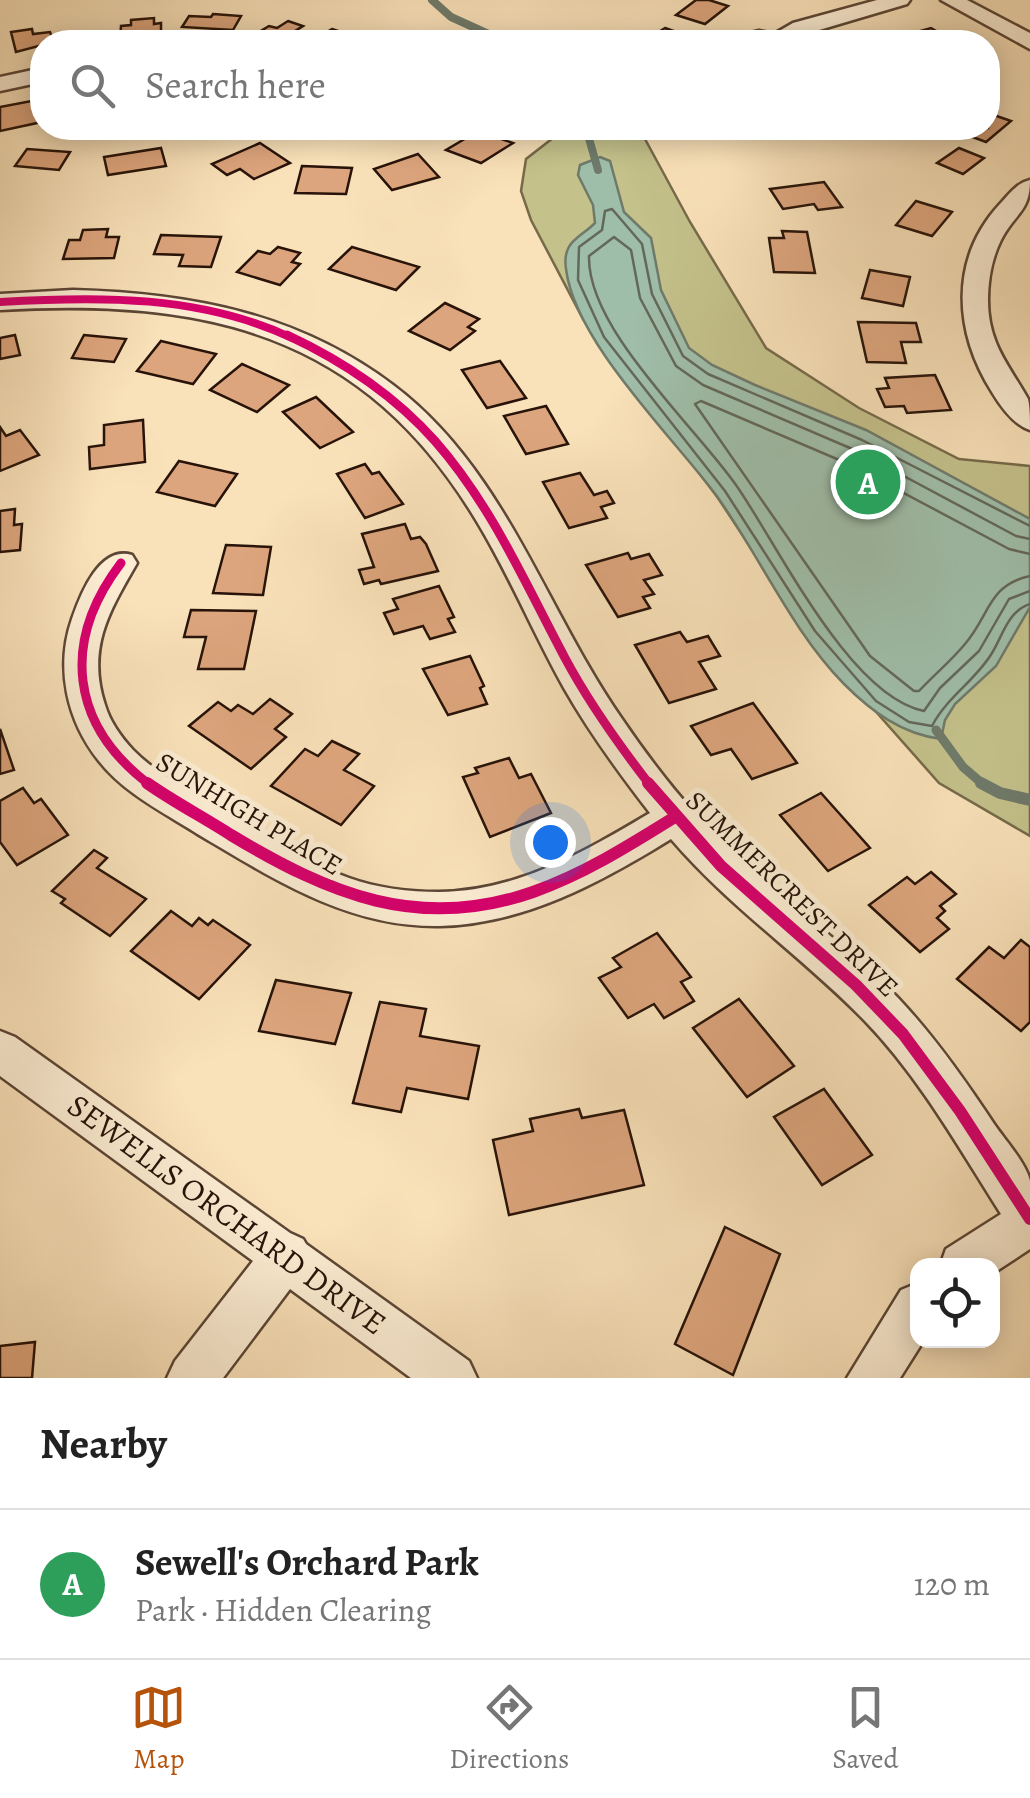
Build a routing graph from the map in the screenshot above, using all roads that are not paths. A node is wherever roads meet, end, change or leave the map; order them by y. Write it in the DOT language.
graph roads {
  1 [pos="900,0"];
  2 [pos="952,0"];
  3 [pos="798,30"];
  4 [pos="1030,42"];
  5 [pos="30,78"];
  6 [pos="0,84"];
  7 [pos="1030,187"];
  8 [pos="0,302"];
  9 [pos="1030,420"];
  10 [pos="121,563"];
  11 [pos="675,817"];
  12 [pos="0,1052"];
  13 [pos="1030,1220"];
  14 [pos="287,1255"];
  15 [pos="975,1258"];
  16 [pos="910,1319"];
  17 [pos="192,1378"];
  18 [pos="452,1378"];
  19 [pos="872,1378"];
  1 -- 3 [label="street"];
  2 -- 4 [label="street"];
  5 -- 6 [label="street"];
  7 -- 9 [label="street"];
  8 -- 11 [label="street, SUMMERCREST DRIVE"];
  10 -- 11 [label="street, SUNHIGH PLACE"];
  11 -- 13 [label="street, SUMMERCREST DRIVE"];
  12 -- 14 [label="street, SEWELLS ORCHARD DRIVE"];
  13 -- 15 [label="street"];
  14 -- 17 [label="street"];
  14 -- 18 [label="street, SEWELLS ORCHARD DRIVE"];
  16 -- 19 [label="street"];
}
